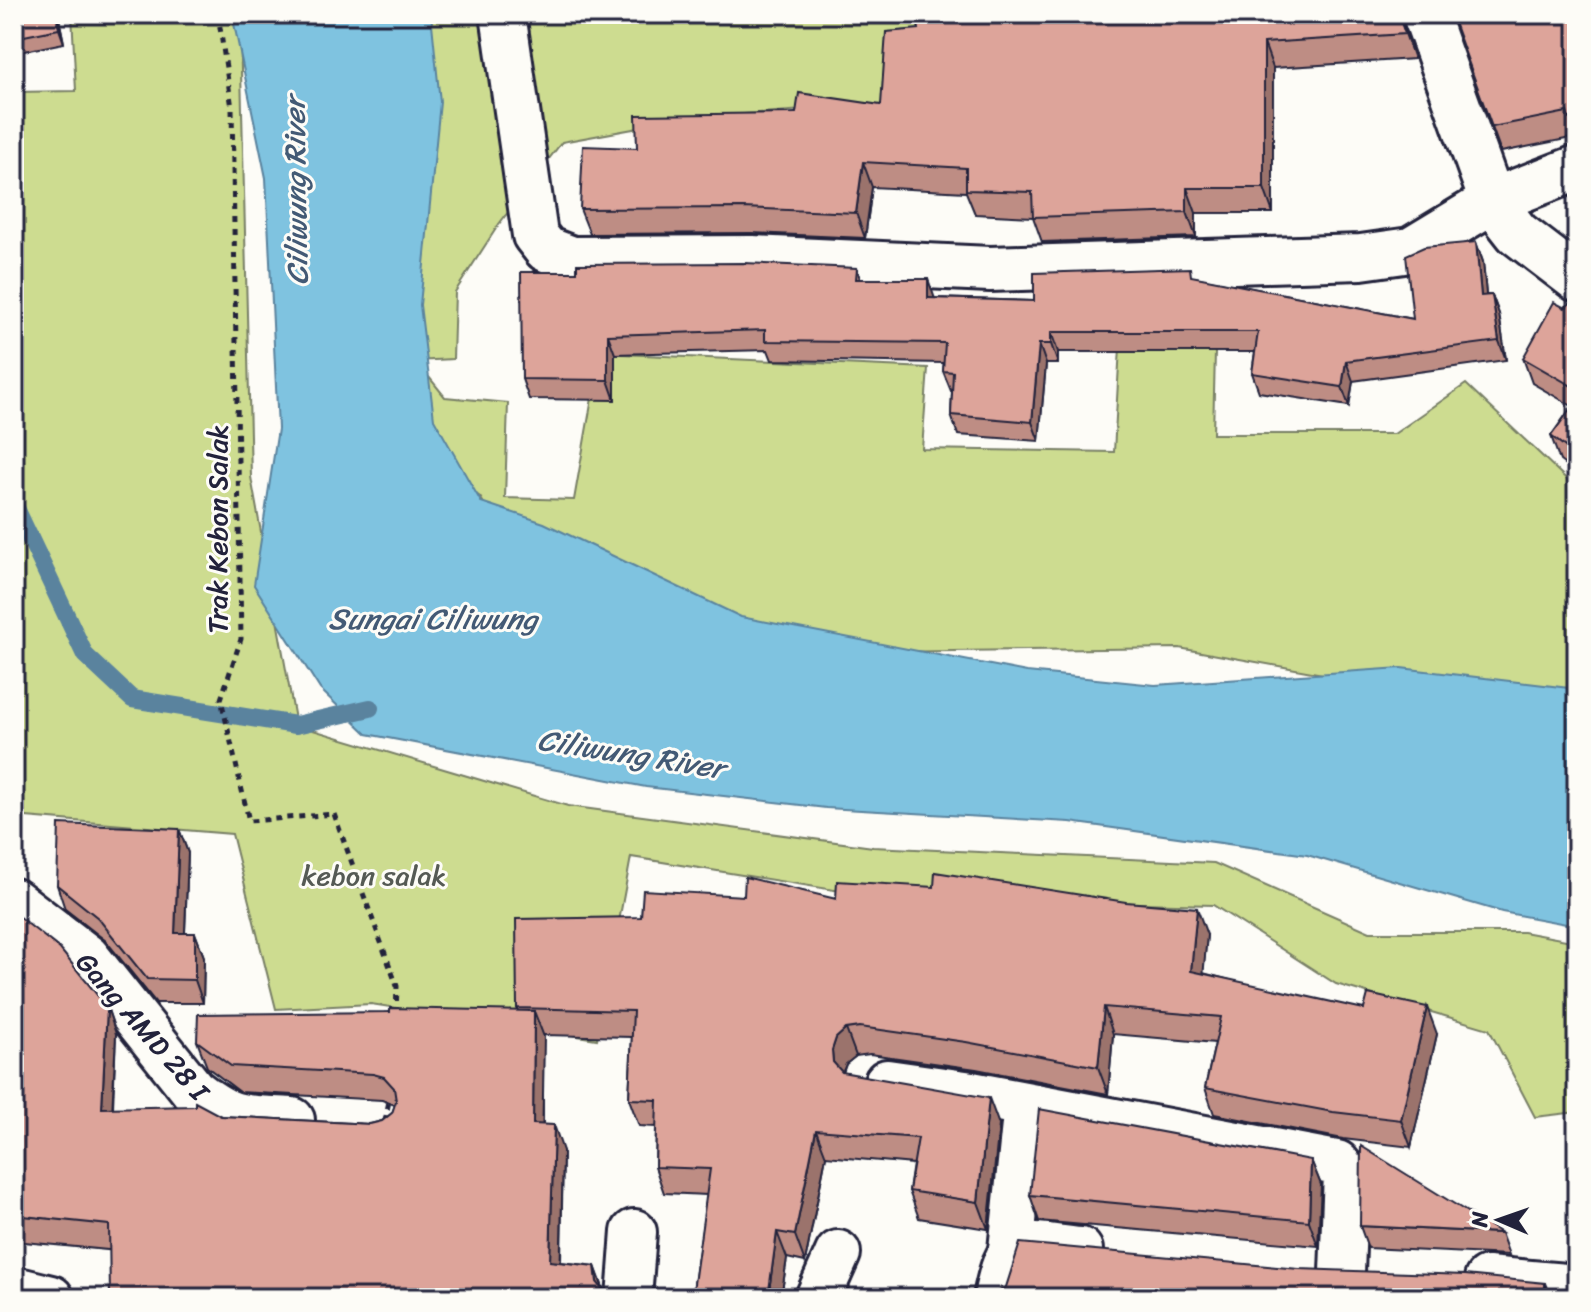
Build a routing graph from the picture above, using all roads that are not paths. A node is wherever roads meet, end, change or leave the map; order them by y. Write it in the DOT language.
graph roads {
  1 [pos="503,14"];
  2 [pos="1425,14"];
  3 [pos="1577,168"];
  4 [pos="1492,201"];
  5 [pos="1577,279"];
  6 [pos="14,901"];
  7 [pos="866,1079"];
  8 [pos="1026,1105"];
  9 [pos="386,1106"];
  10 [pos="634,1232"];
  11 [pos="1011,1250"];
  12 [pos="838,1253"];
  13 [pos="1124,1254"];
  14 [pos="1297,1269"];
  15 [pos="1342,1272"];
  16 [pos="1386,1274"];
  17 [pos="1466,1284"];
  18 [pos="1577,1287"];
  19 [pos="14,1289"];
  20 [pos="51,1298"];
  21 [pos="629,1298"];
  22 [pos="818,1298"];
  23 [pos="996,1298"];
  1 -- 4 [label="street"];
  2 -- 4 [label="street"];
  3 -- 4 [label="street"];
  4 -- 5 [label="street"];
  6 -- 9 [label="street, Gang AMD 28 I"];
  7 -- 8 [label="street"];
  8 -- 11 [label="street"];
  8 -- 15 [label="street"];
  10 -- 21 [label="street"];
  11 -- 13 [label="street"];
  11 -- 23 [label="street"];
  12 -- 22 [label="street"];
  14 -- 15 [label="street"];
  15 -- 16 [label="street"];
  17 -- 18 [label="street"];
  19 -- 20 [label="street"];
}
